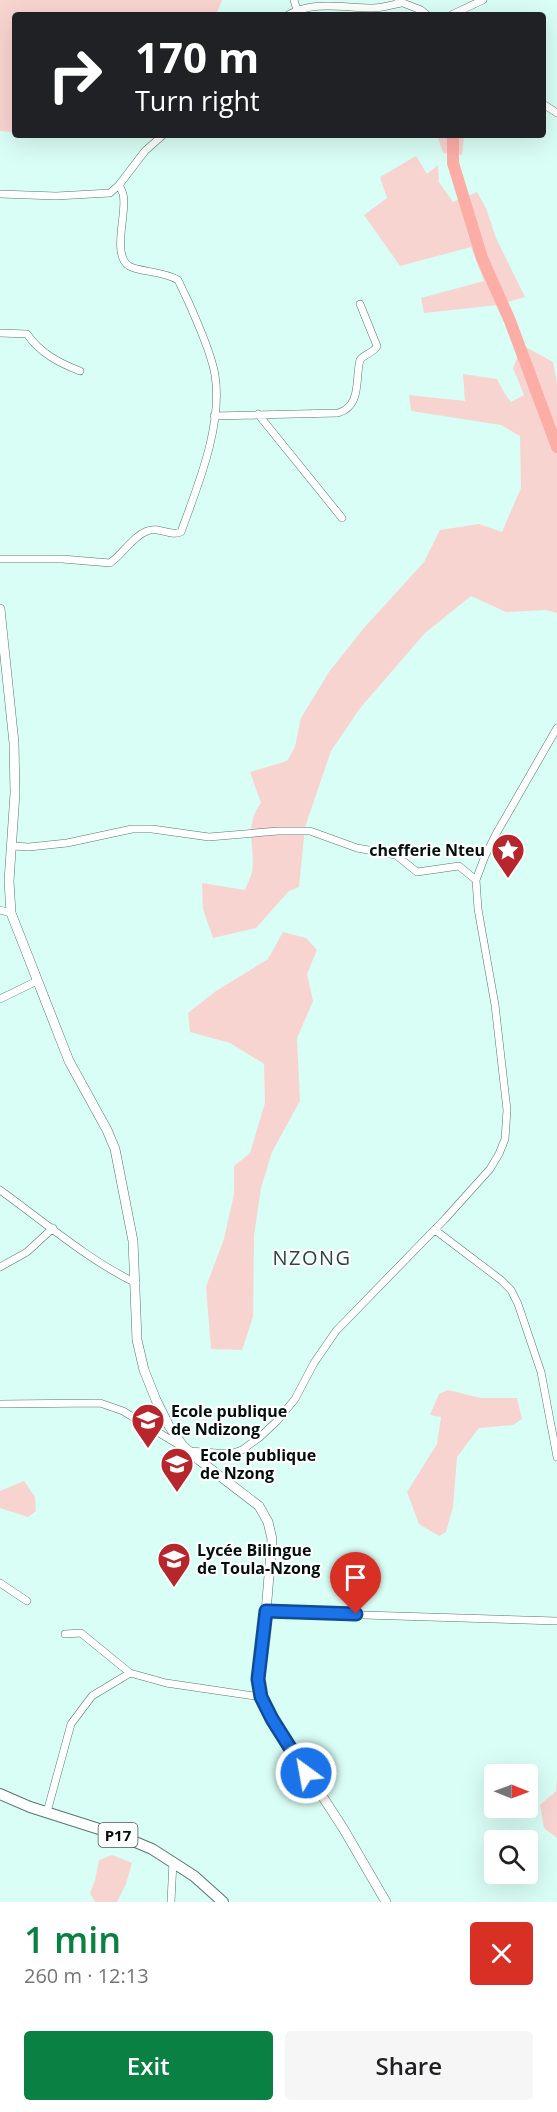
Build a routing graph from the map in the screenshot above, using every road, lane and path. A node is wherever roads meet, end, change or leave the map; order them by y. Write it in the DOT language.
graph roads {
  1 [pos="294,0"];
  2 [pos="483,0"];
  3 [pos="398,1"];
  4 [pos="297,10"];
  5 [pos="293,12"];
  6 [pos="423,12"];
  7 [pos="457,12"];
  8 [pos="160,138"];
  9 [pos="119,185"];
  10 [pos="0,194"];
  11 [pos="360,304"];
  12 [pos="0,333"];
  13 [pos="80,370"];
  14 [pos="258,414"];
  15 [pos="214,416"];
  16 [pos="342,518"];
  17 [pos="0,559"];
  18 [pos="0,609"];
  19 [pos="0,617"];
  20 [pos="557,728"];
  21 [pos="12,846"];
  22 [pos="477,880"];
  23 [pos="0,910"];
  24 [pos="11,913"];
  25 [pos="37,981"];
  26 [pos="0,999"];
  27 [pos="0,1190"];
  28 [pos="53,1228"];
  29 [pos="435,1230"];
  30 [pos="0,1267"];
  31 [pos="136,1282"];
  32 [pos="0,1404"];
  33 [pos="189,1451"];
  34 [pos="557,1457"];
  35 [pos="0,1583"];
  36 [pos="27,1601"];
  37 [pos="266,1611"];
  38 [pos="557,1621"];
  39 [pos="65,1634"];
  40 [pos="130,1673"];
  41 [pos="261,1697"];
  42 [pos="0,1794"];
  43 [pos="47,1812"];
  44 [pos="173,1862"];
  45 [pos="171,1902"];
  46 [pos="223,1902"];
  47 [pos="386,1902"];
  1 -- 4 [label="street"];
  2 -- 7 [label="street"];
  3 -- 4 [label="street"];
  3 -- 6 [label="street"];
  4 -- 5 [label="street"];
  8 -- 9 [label="street"];
  9 -- 10 [label="street"];
  9 -- 15 [label="street"];
  11 -- 14 [label="street"];
  12 -- 13 [label="street"];
  14 -- 15 [label="street"];
  14 -- 16 [label="street"];
  15 -- 17 [label="street"];
  18 -- 19 [label="street"];
  19 -- 21 [label="street"];
  20 -- 22 [label="street"];
  21 -- 22 [label="street"];
  21 -- 24 [label="street"];
  22 -- 29 [label="street"];
  23 -- 24 [label="street"];
  24 -- 25 [label="street"];
  25 -- 26 [label="street"];
  25 -- 31 [label="street"];
  27 -- 28 [label="street"];
  28 -- 30 [label="street"];
  28 -- 31 [label="street"];
  29 -- 33 [label="street"];
  29 -- 34 [label="street"];
  31 -- 33 [label="street"];
  32 -- 33 [label="street"];
  33 -- 37 [label="street"];
  35 -- 36 [label="street"];
  37 -- 38 [label="street"];
  37 -- 41 [label="street"];
  39 -- 40 [label="street"];
  40 -- 41 [label="street"];
  40 -- 43 [label="street"];
  41 -- 47 [label="street"];
  42 -- 43 [label="main road, P17"];
  43 -- 44 [label="main road, P17"];
  44 -- 45 [label="street"];
  44 -- 46 [label="main road, P17"];
}
